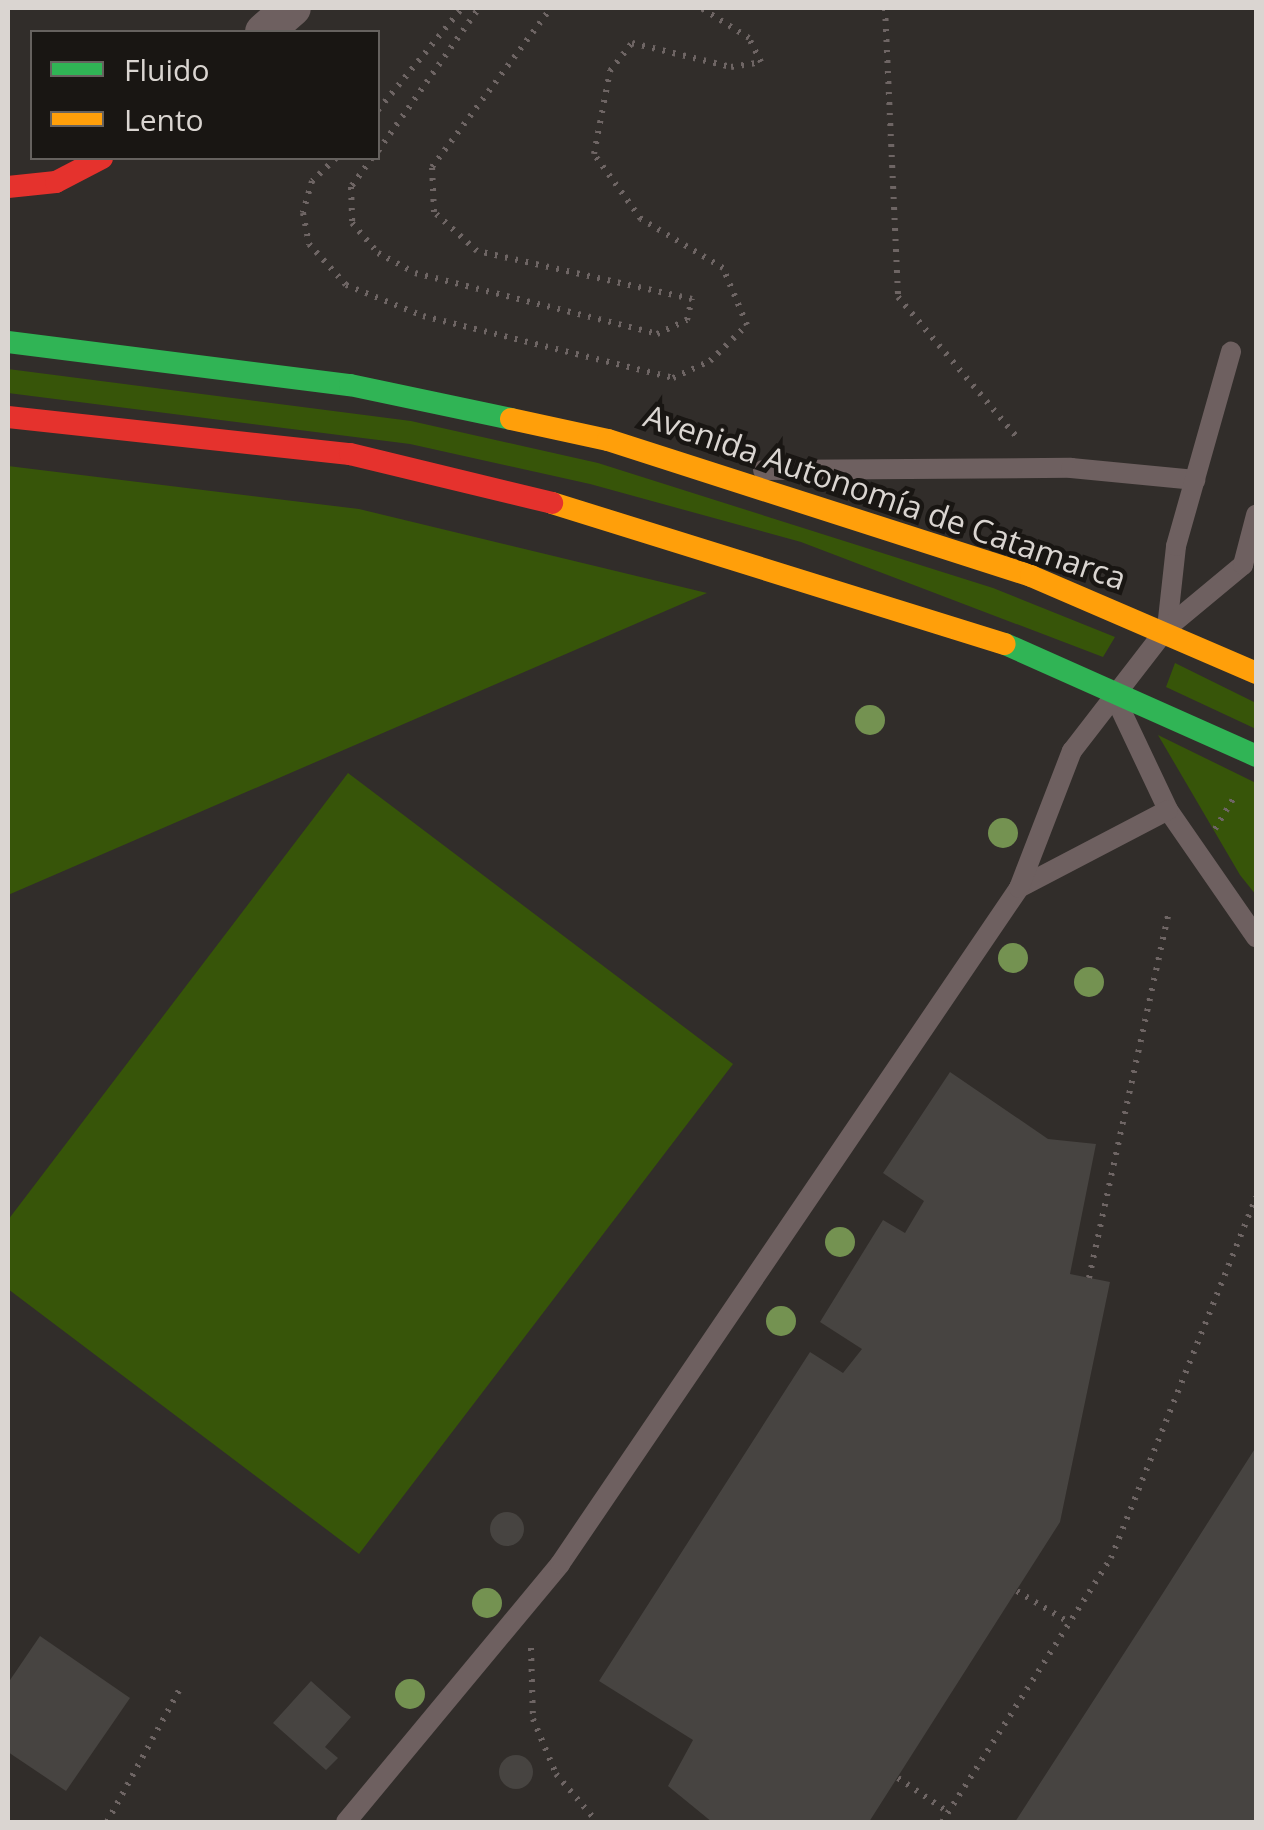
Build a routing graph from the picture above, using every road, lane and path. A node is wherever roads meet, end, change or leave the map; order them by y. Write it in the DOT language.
graph roads {
  1 [pos="292,8"];
  2 [pos="462,8"];
  3 [pos="480,8"];
  4 [pos="552,8"];
  5 [pos="701,8"];
  6 [pos="885,8"];
  7 [pos="266,30"];
  8 [pos="380,108"];
  9 [pos="380,148"];
  10 [pos="98,160"];
  11 [pos="334,160"];
  12 [pos="370,160"];
  13 [pos="8,187"];
  14 [pos="8,342"];
  15 [pos="1231,352"];
  16 [pos="8,418"];
  17 [pos="1016,436"];
  18 [pos="723,470"];
  19 [pos="1195,480"];
  20 [pos="1256,515"];
  21 [pos="1168,628"];
  22 [pos="1256,673"];
  23 [pos="1113,693"];
  24 [pos="1256,756"];
  25 [pos="1242,782"];
  26 [pos="1168,810"];
  27 [pos="1214,831"];
  28 [pos="1019,888"];
  29 [pos="1168,915"];
  30 [pos="1256,937"];
  31 [pos="1256,1197"];
  32 [pos="1090,1278"];
  33 [pos="1017,1592"];
  34 [pos="529,1603"];
  35 [pos="1070,1622"];
  36 [pos="182,1685"];
  37 [pos="898,1778"];
  38 [pos="948,1812"];
  39 [pos="108,1822"];
  40 [pos="346,1822"];
  41 [pos="597,1822"];
  42 [pos="942,1822"];
  1 -- 7 [label="street"];
  2 -- 8 [label="path"];
  3 -- 9 [label="path"];
  4 -- 12 [label="path"];
  5 -- 11 [label="path"];
  6 -- 17 [label="path"];
  10 -- 13 [label="main road"];
  14 -- 18 [label="main road, Avenida Autonomía de Catamarca"];
  15 -- 19 [label="lane"];
  16 -- 23 [label="main road"];
  18 -- 19 [label="lane"];
  18 -- 21 [label="main road, Avenida Autonomía de Catamarca"];
  19 -- 21 [label="lane"];
  20 -- 21 [label="lane"];
  21 -- 22 [label="main road, Avenida Autonomía de Catamarca"];
  21 -- 23 [label="lane"];
  23 -- 24 [label="main road"];
  23 -- 26 [label="lane"];
  23 -- 28 [label="lane"];
  25 -- 27 [label="path"];
  26 -- 28 [label="lane"];
  26 -- 30 [label="lane"];
  28 -- 34 [label="lane"];
  29 -- 32 [label="path"];
  31 -- 35 [label="path"];
  33 -- 35 [label="path"];
  34 -- 40 [label="lane"];
  34 -- 41 [label="path"];
  35 -- 38 [label="path"];
  36 -- 39 [label="path"];
  37 -- 38 [label="path"];
  38 -- 42 [label="path"];
}
